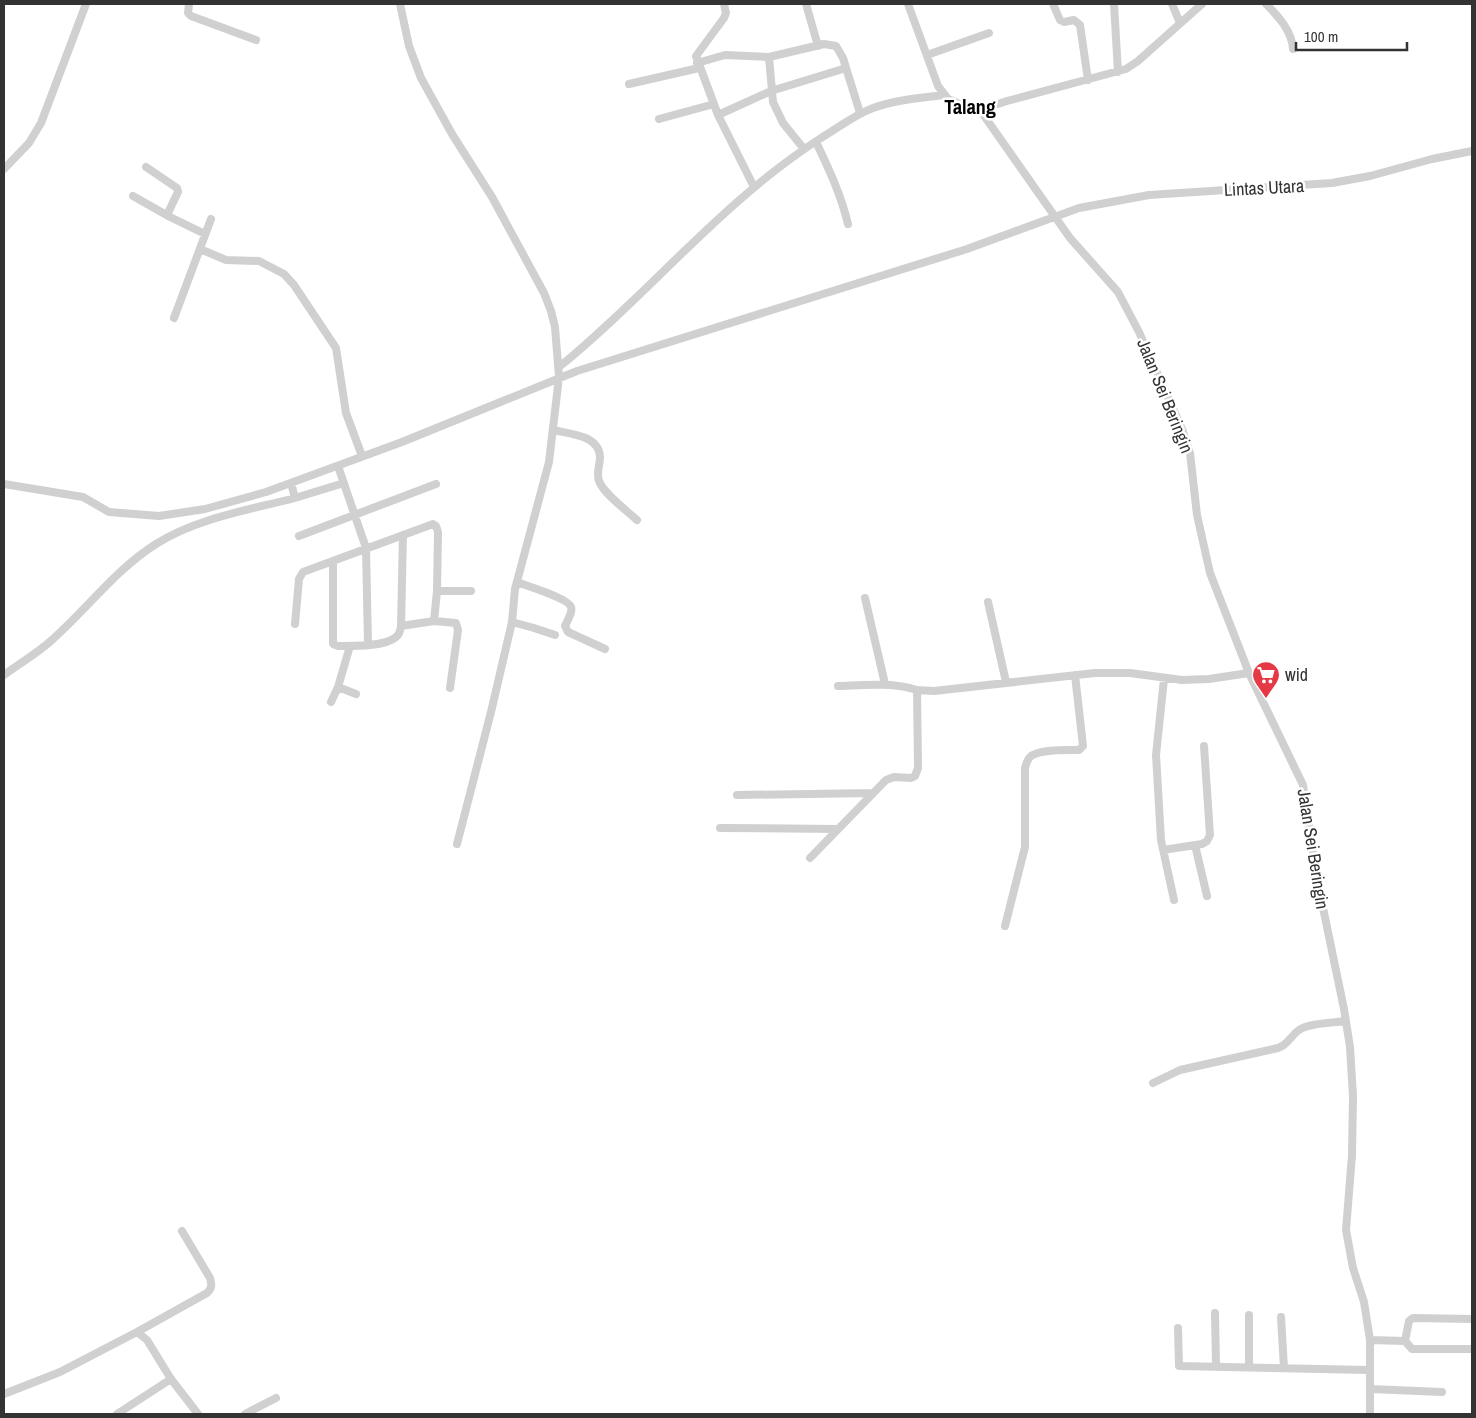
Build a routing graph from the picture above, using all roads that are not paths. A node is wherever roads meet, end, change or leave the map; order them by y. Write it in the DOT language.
graph roads {
  1 [pos="86,4"];
  2 [pos="189,4"];
  3 [pos="400,4"];
  4 [pos="724,4"];
  5 [pos="806,4"];
  6 [pos="908,4"];
  7 [pos="1053,4"];
  8 [pos="1114,4"];
  9 [pos="1172,4"];
  10 [pos="1202,4"];
  11 [pos="1266,4"];
  12 [pos="1180,23"];
  13 [pos="989,34"];
  14 [pos="256,40"];
  15 [pos="818,46"];
  16 [pos="1293,49"];
  17 [pos="927,55"];
  18 [pos="769,57"];
  19 [pos="698,65"];
  20 [pos="846,68"];
  21 [pos="1118,72"];
  22 [pos="1088,80"];
  23 [pos="629,84"];
  24 [pos="771,91"];
  25 [pos="944,95"];
  26 [pos="714,104"];
  27 [pos="980,110"];
  28 [pos="860,113"];
  29 [pos="718,115"];
  30 [pos="659,119"];
  31 [pos="816,142"];
  32 [pos="804,149"];
  33 [pos="1472,151"];
  34 [pos="5,165"];
  35 [pos="146,167"];
  36 [pos="754,187"];
  37 [pos="133,196"];
  38 [pos="167,215"];
  39 [pos="1056,217"];
  40 [pos="211,219"];
  41 [pos="848,224"];
  42 [pos="205,234"];
  43 [pos="200,248"];
  44 [pos="174,318"];
  45 [pos="558,367"];
  46 [pos="559,377"];
  47 [pos="553,430"];
  48 [pos="362,456"];
  49 [pos="338,466"];
  50 [pos="291,483"];
  51 [pos="344,483"];
  52 [pos="4,484"];
  53 [pos="436,484"];
  54 [pos="295,498"];
  55 [pos="355,515"];
  56 [pos="637,520"];
  57 [pos="403,535"];
  58 [pos="299,536"];
  59 [pos="366,548"];
  60 [pos="333,560"];
  61 [pos="517,582"];
  62 [pos="437,591"];
  63 [pos="471,591"];
  64 [pos="865,598"];
  65 [pos="988,602"];
  66 [pos="434,621"];
  67 [pos="512,622"];
  68 [pos="295,624"];
  69 [pos="401,626"];
  70 [pos="555,636"];
  71 [pos="368,645"];
  72 [pos="350,646"];
  73 [pos="605,649"];
  74 [pos="1249,673"];
  75 [pos="4,675"];
  76 [pos="1075,675"];
  77 [pos="1164,679"];
  78 [pos="1006,682"];
  79 [pos="885,684"];
  80 [pos="838,686"];
  81 [pos="338,687"];
  82 [pos="450,688"];
  83 [pos="917,690"];
  84 [pos="356,694"];
  85 [pos="331,702"];
  86 [pos="1204,746"];
  87 [pos="872,793"];
  88 [pos="737,795"];
  89 [pos="720,828"];
  90 [pos="838,829"];
  91 [pos="456,844"];
  92 [pos="1196,845"];
  93 [pos="1163,850"];
  94 [pos="810,858"];
  95 [pos="1207,896"];
  96 [pos="1174,900"];
  97 [pos="1005,926"];
  98 [pos="1345,1021"];
  99 [pos="1153,1083"];
  100 [pos="182,1231"];
  101 [pos="1215,1314"];
  102 [pos="1249,1315"];
  103 [pos="1281,1317"];
  104 [pos="1472,1319"];
  105 [pos="1178,1328"];
  106 [pos="137,1332"];
  107 [pos="1370,1340"];
  108 [pos="1405,1341"];
  109 [pos="1472,1349"];
  110 [pos="1216,1366"];
  111 [pos="1249,1367"];
  112 [pos="1284,1368"];
  113 [pos="1370,1370"];
  114 [pos="171,1379"];
  115 [pos="1370,1389"];
  116 [pos="1442,1392"];
  117 [pos="4,1394"];
  118 [pos="276,1398"];
  119 [pos="118,1414"];
  120 [pos="198,1414"];
  121 [pos="245,1414"];
  122 [pos="1370,1414"];
  1 -- 34 [label="street"];
  2 -- 14 [label="street"];
  3 -- 45 [label="street"];
  4 -- 19 [label="street"];
  5 -- 15 [label="street"];
  6 -- 17 [label="street"];
  7 -- 22 [label="street"];
  8 -- 21 [label="street"];
  9 -- 12 [label="street"];
  10 -- 12 [label="street"];
  11 -- 16 [label="street"];
  12 -- 21 [label="street"];
  13 -- 17 [label="street"];
  15 -- 18 [label="street"];
  15 -- 20 [label="street"];
  17 -- 25 [label="street"];
  18 -- 19 [label="street"];
  18 -- 24 [label="street"];
  19 -- 23 [label="street"];
  19 -- 26 [label="street"];
  20 -- 24 [label="street"];
  20 -- 28 [label="street"];
  21 -- 22 [label="street"];
  22 -- 27 [label="street"];
  24 -- 29 [label="street"];
  24 -- 32 [label="street"];
  25 -- 27 [label="street"];
  25 -- 28 [label="street"];
  26 -- 29 [label="street"];
  26 -- 30 [label="street"];
  27 -- 39 [label="street, Jalan Sei Beringin"];
  28 -- 31 [label="street"];
  29 -- 36 [label="street"];
  31 -- 32 [label="street"];
  31 -- 41 [label="street"];
  32 -- 36 [label="street"];
  33 -- 39 [label="street, Lintas Utara"];
  35 -- 38 [label="street"];
  36 -- 45 [label="street"];
  37 -- 38 [label="street"];
  38 -- 42 [label="street"];
  39 -- 46 [label="street, Lintas Utara"];
  39 -- 74 [label="street, Jalan Sei Beringin"];
  40 -- 42 [label="street"];
  42 -- 43 [label="street"];
  43 -- 44 [label="street"];
  43 -- 48 [label="street"];
  45 -- 46 [label="street"];
  46 -- 47 [label="street"];
  46 -- 48 [label="street, Lintas Utara"];
  47 -- 56 [label="street"];
  47 -- 61 [label="street"];
  48 -- 49 [label="street, Lintas Utara"];
  49 -- 50 [label="street, Lintas Utara"];
  49 -- 51 [label="street"];
  50 -- 52 [label="street, Lintas Utara"];
  50 -- 54 [label="street"];
  51 -- 54 [label="street"];
  51 -- 55 [label="street"];
  53 -- 55 [label="street"];
  54 -- 75 [label="street"];
  55 -- 58 [label="street"];
  55 -- 59 [label="street"];
  57 -- 59 [label="street"];
  57 -- 62 [label="street"];
  57 -- 69 [label="street"];
  59 -- 60 [label="street"];
  59 -- 71 [label="street"];
  60 -- 68 [label="street"];
  60 -- 72 [label="street"];
  61 -- 67 [label="street"];
  61 -- 73 [label="street"];
  62 -- 63 [label="street"];
  62 -- 66 [label="street"];
  64 -- 79 [label="street"];
  65 -- 78 [label="street"];
  66 -- 69 [label="street"];
  66 -- 82 [label="street"];
  67 -- 70 [label="street"];
  67 -- 91 [label="street"];
  69 -- 71 [label="street"];
  71 -- 72 [label="street"];
  72 -- 81 [label="street"];
  74 -- 77 [label="street"];
  74 -- 98 [label="street, Jalan Sei Beringin"];
  76 -- 77 [label="street"];
  76 -- 78 [label="street"];
  76 -- 97 [label="street"];
  77 -- 93 [label="street"];
  78 -- 83 [label="street"];
  79 -- 80 [label="street"];
  79 -- 83 [label="street"];
  81 -- 84 [label="street"];
  81 -- 85 [label="street"];
  83 -- 87 [label="street"];
  86 -- 92 [label="street"];
  87 -- 88 [label="street"];
  87 -- 90 [label="street"];
  89 -- 90 [label="street"];
  90 -- 94 [label="street"];
  92 -- 93 [label="street"];
  92 -- 95 [label="street"];
  93 -- 96 [label="street"];
  98 -- 99 [label="street"];
  98 -- 107 [label="street, Jalan Sei Beringin"];
  100 -- 106 [label="street"];
  101 -- 110 [label="street"];
  102 -- 111 [label="street"];
  103 -- 112 [label="street"];
  104 -- 108 [label="street"];
  105 -- 110 [label="street"];
  106 -- 114 [label="street"];
  106 -- 117 [label="street"];
  107 -- 108 [label="street"];
  107 -- 113 [label="street, Jalan Sei Beringin"];
  108 -- 109 [label="street"];
  110 -- 111 [label="street"];
  111 -- 112 [label="street"];
  112 -- 113 [label="street"];
  113 -- 115 [label="street, Jalan Sei Beringin"];
  114 -- 119 [label="street"];
  114 -- 120 [label="street"];
  115 -- 116 [label="street"];
  115 -- 122 [label="street, Jalan Sei Beringin"];
  118 -- 121 [label="street"];
}
